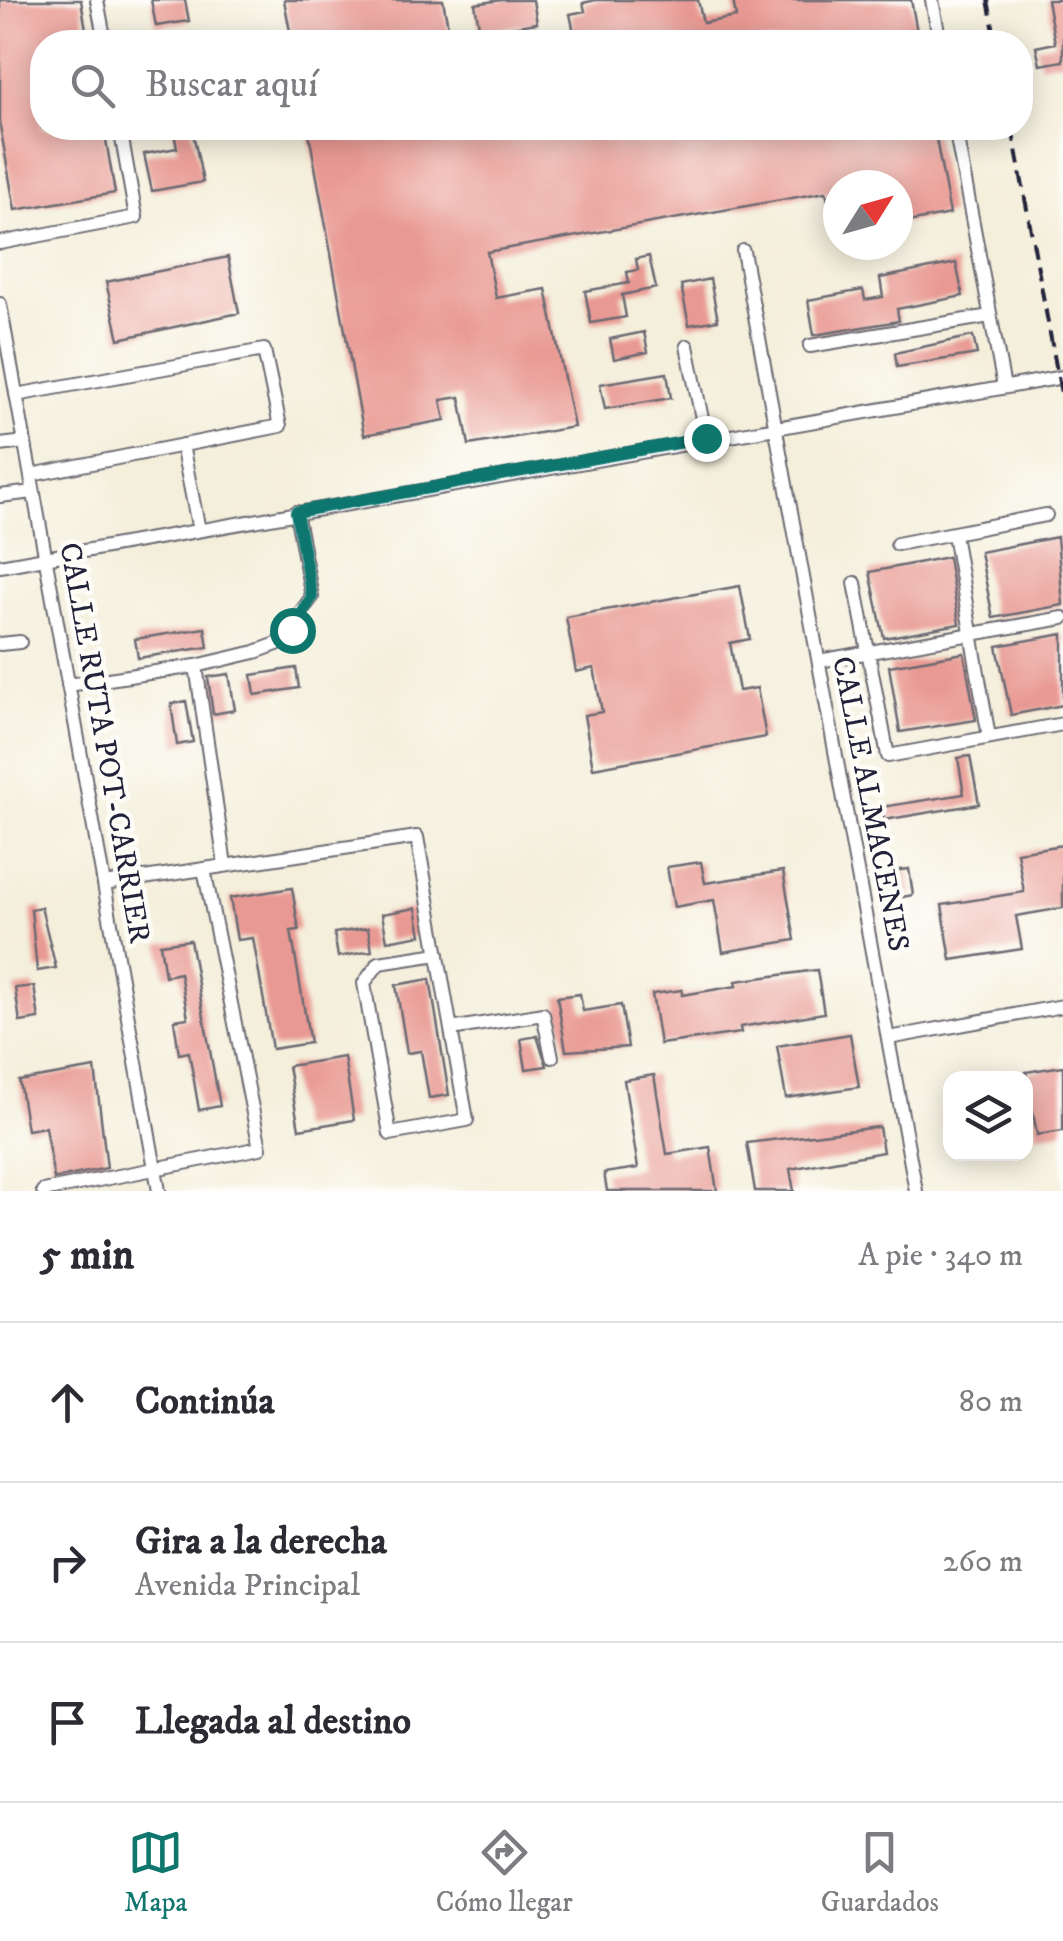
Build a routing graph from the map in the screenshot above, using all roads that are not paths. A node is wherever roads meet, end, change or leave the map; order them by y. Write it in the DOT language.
graph roads {
  1 [pos="98,0"];
  2 [pos="932,0"];
  3 [pos="103,30"];
  4 [pos="938,30"];
  5 [pos="122,140"];
  6 [pos="957,140"];
  7 [pos="0,243"];
  8 [pos="743,251"];
  9 [pos="0,304"];
  10 [pos="990,316"];
  11 [pos="686,346"];
  12 [pos="810,346"];
  13 [pos="1063,377"];
  14 [pos="1004,387"];
  15 [pos="16,395"];
  16 [pos="775,426"];
  17 [pos="706,438"];
  18 [pos="25,442"];
  19 [pos="0,444"];
  20 [pos="182,445"];
  21 [pos="30,475"];
  22 [pos="33,492"];
  23 [pos="0,496"];
  24 [pos="296,512"];
  25 [pos="1046,515"];
  26 [pos="199,530"];
  27 [pos="954,534"];
  28 [pos="897,544"];
  29 [pos="45,558"];
  30 [pos="0,566"];
  31 [pos="855,584"];
  32 [pos="1063,618"];
  33 [pos="971,636"];
  34 [pos="20,642"];
  35 [pos="0,644"];
  36 [pos="869,653"];
  37 [pos="818,662"];
  38 [pos="196,666"];
  39 [pos="68,686"];
  40 [pos="1063,724"];
  41 [pos="990,738"];
  42 [pos="225,865"];
  43 [pos="204,869"];
  44 [pos="104,884"];
  45 [pos="438,954"];
  46 [pos="1063,1006"];
  47 [pos="451,1029"];
  48 [pos="888,1038"];
  49 [pos="552,1057"];
  50 [pos="155,1170"];
  51 [pos="43,1191"];
  52 [pos="158,1191"];
  53 [pos="916,1191"];
  1 -- 3 [label="street"];
  2 -- 4 [label="street"];
  5 -- 7 [label="street"];
  6 -- 10 [label="street"];
  8 -- 16 [label="street, CALLE ALMACENES"];
  9 -- 15 [label="street, CALLE RUTA POT-CARRIER"];
  10 -- 12 [label="street"];
  10 -- 14 [label="street"];
  11 -- 17 [label="street"];
  13 -- 14 [label="street"];
  14 -- 16 [label="street"];
  15 -- 18 [label="street, CALLE RUTA POT-CARRIER"];
  15 -- 20 [label="street"];
  16 -- 17 [label="street"];
  16 -- 37 [label="street, CALLE ALMACENES"];
  17 -- 24 [label="street"];
  18 -- 19 [label="street"];
  18 -- 21 [label="street, CALLE RUTA POT-CARRIER"];
  20 -- 21 [label="street"];
  20 -- 26 [label="street"];
  21 -- 22 [label="street, CALLE RUTA POT-CARRIER"];
  22 -- 23 [label="street"];
  22 -- 29 [label="street, CALLE RUTA POT-CARRIER"];
  24 -- 26 [label="street"];
  24 -- 38 [label="street"];
  25 -- 27 [label="street"];
  26 -- 29 [label="street"];
  27 -- 28 [label="street"];
  27 -- 33 [label="street"];
  29 -- 30 [label="street"];
  29 -- 39 [label="street, CALLE RUTA POT-CARRIER"];
  31 -- 36 [label="street"];
  32 -- 33 [label="street"];
  33 -- 36 [label="street"];
  33 -- 41 [label="street"];
  34 -- 35 [label="street"];
  36 -- 37 [label="street"];
  36 -- 41 [label="street"];
  37 -- 48 [label="street, CALLE ALMACENES"];
  38 -- 39 [label="street"];
  38 -- 42 [label="street"];
  39 -- 44 [label="street, CALLE RUTA POT-CARRIER"];
  40 -- 41 [label="street"];
  42 -- 43 [label="street"];
  42 -- 45 [label="street"];
  43 -- 44 [label="street"];
  43 -- 50 [label="street"];
  44 -- 50 [label="street, CALLE RUTA POT-CARRIER"];
  45 -- 47 [label="street"];
  45 -- 47 [label="street"];
  46 -- 48 [label="street"];
  47 -- 49 [label="street"];
  48 -- 53 [label="street, CALLE ALMACENES"];
  50 -- 51 [label="street"];
  50 -- 52 [label="street, CALLE RUTA POT-CARRIER"];
}
